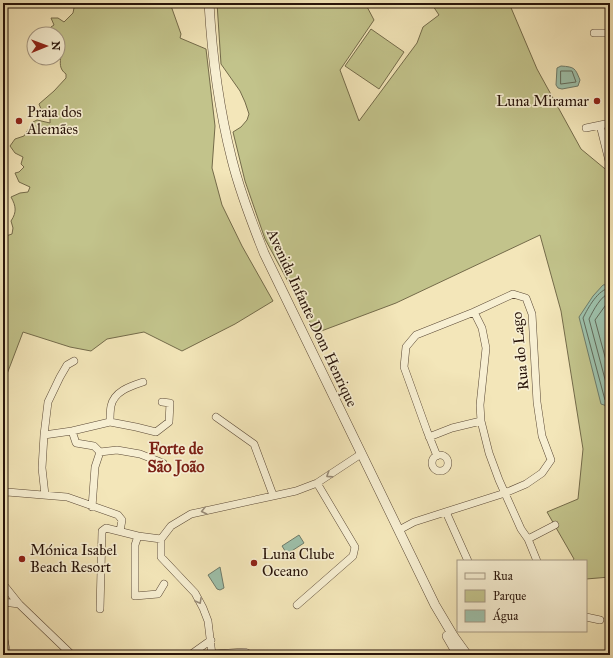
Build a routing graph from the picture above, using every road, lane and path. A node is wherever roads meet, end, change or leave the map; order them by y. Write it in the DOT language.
graph roads {
  1 [pos="209,3"];
  2 [pos="594,33"];
  3 [pos="610,33"];
  4 [pos="610,123"];
  5 [pos="600,125"];
  6 [pos="586,128"];
  7 [pos="609,162"];
  8 [pos="474,312"];
  9 [pos="74,361"];
  10 [pos="143,382"];
  11 [pos="162,402"];
  12 [pos="216,417"];
  13 [pos="481,421"];
  14 [pos="110,422"];
  15 [pos="72,431"];
  16 [pos="44,435"];
  17 [pos="429,437"];
  18 [pos="100,452"];
  19 [pos="361,454"];
  20 [pos="437,456"];
  21 [pos="163,463"];
  22 [pos="317,483"];
  23 [pos="3,493"];
  24 [pos="505,493"];
  25 [pos="45,495"];
  26 [pos="273,495"];
  27 [pos="92,506"];
  28 [pos="446,512"];
  29 [pos="555,525"];
  30 [pos="399,530"];
  31 [pos="120,531"];
  32 [pos="138,536"];
  33 [pos="161,539"];
  34 [pos="528,539"];
  35 [pos="468,560"];
  36 [pos="537,560"];
  37 [pos="3,584"];
  38 [pos="164,584"];
  39 [pos="3,602"];
  40 [pos="19,604"];
  41 [pos="297,605"];
  42 [pos="435,605"];
  43 [pos="100,609"];
  44 [pos="587,617"];
  45 [pos="600,620"];
  46 [pos="3,634"];
  47 [pos="211,640"];
  48 [pos="212,654"];
  49 [pos="7,655"];
  50 [pos="72,655"];
  51 [pos="190,655"];
  52 [pos="251,655"];
  53 [pos="458,655"];
  54 [pos="467,655"];
  1 -- 19 [label="street, Avenida Infante Dom Henrique"];
  2 -- 3 [label="street"];
  4 -- 5 [label="street"];
  5 -- 6 [label="street"];
  5 -- 7 [label="street"];
  8 -- 13 [label="street"];
  8 -- 17 [label="street, Rua do Lago"];
  8 -- 24 [label="street, Rua do Lago"];
  9 -- 16 [label="street"];
  10 -- 14 [label="street"];
  11 -- 14 [label="street"];
  12 -- 26 [label="street"];
  13 -- 17 [label="street"];
  13 -- 24 [label="street"];
  14 -- 15 [label="street"];
  15 -- 16 [label="street"];
  15 -- 18 [label="street"];
  16 -- 25 [label="street"];
  17 -- 20 [label="street, Rua do Lago"];
  18 -- 21 [label="street"];
  18 -- 27 [label="street"];
  19 -- 22 [label="street, one-way"];
  19 -- 30 [label="street, Avenida Infante Dom Henrique"];
  22 -- 26 [label="street"];
  22 -- 41 [label="street"];
  23 -- 25 [label="street"];
  24 -- 28 [label="street, Rua do Lago"];
  24 -- 34 [label="street"];
  25 -- 27 [label="street"];
  26 -- 33 [label="street, one-way"];
  27 -- 31 [label="street"];
  28 -- 30 [label="street, Rua do Lago"];
  28 -- 35 [label="street"];
  29 -- 34 [label="street"];
  30 -- 42 [label="street, Avenida Infante Dom Henrique"];
  31 -- 32 [label="street"];
  31 -- 43 [label="street"];
  32 -- 33 [label="street"];
  32 -- 38 [label="street"];
  33 -- 47 [label="street, one-way"];
  34 -- 36 [label="street"];
  37 -- 40 [label="street"];
  39 -- 40 [label="street"];
  40 -- 50 [label="street"];
  42 -- 53 [label="street"];
  42 -- 54 [label="street"];
  44 -- 45 [label="street"];
  46 -- 49 [label="street"];
  47 -- 48 [label="street"];
  47 -- 51 [label="street"];
  48 -- 52 [label="street"];
}
